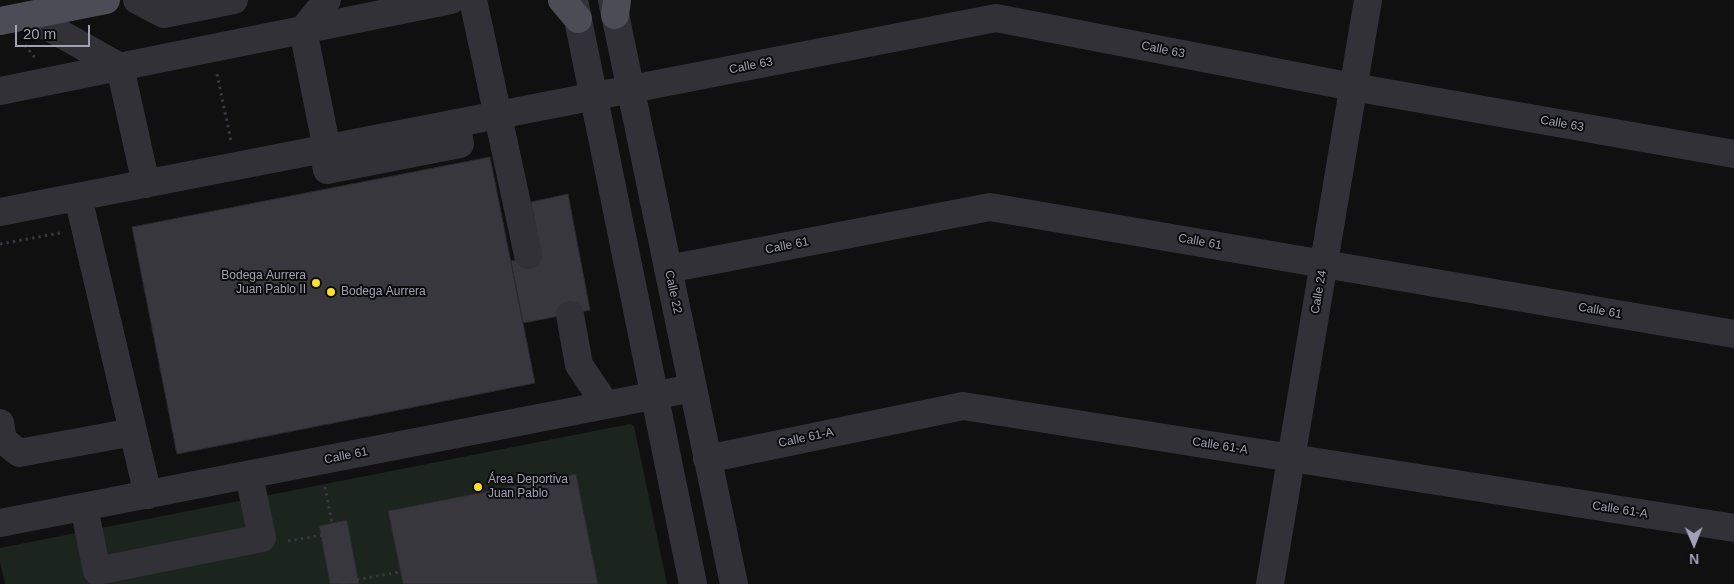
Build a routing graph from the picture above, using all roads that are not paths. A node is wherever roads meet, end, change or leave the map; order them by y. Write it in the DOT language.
graph roads {
  1 [pos="106,0"];
  2 [pos="137,0"];
  3 [pos="234,0"];
  4 [pos="327,0"];
  5 [pos="451,0"];
  6 [pos="474,0"];
  7 [pos="1368,0"];
  8 [pos="615,5"];
  9 [pos="571,6"];
  10 [pos="0,22"];
  11 [pos="26,28"];
  12 [pos="303,30"];
  13 [pos="120,67"];
  14 [pos="1354,87"];
  15 [pos="631,89"];
  16 [pos="0,91"];
  17 [pos="594,96"];
  18 [pos="498,115"];
  19 [pos="325,149"];
  20 [pos="1734,154"];
  21 [pos="146,184"];
  22 [pos="78,197"];
  23 [pos="0,212"];
  24 [pos="528,255"];
  25 [pos="1324,264"];
  26 [pos="668,269"];
  27 [pos="570,315"];
  28 [pos="1734,334"];
  29 [pos="693,388"];
  30 [pos="655,395"];
  31 [pos="606,405"];
  32 [pos="0,423"];
  33 [pos="133,432"];
  34 [pos="1291,458"];
  35 [pos="708,459"];
  36 [pos="249,475"];
  37 [pos="148,494"];
  38 [pos="84,507"];
  39 [pos="0,524"];
  40 [pos="1734,528"];
  41 [pos="693,584"];
  42 [pos="734,584"];
  43 [pos="1270,584"];
  1 -- 11 [label="main road"];
  2 -- 3 [label="street"];
  4 -- 12 [label="street"];
  5 -- 12 [label="street"];
  6 -- 18 [label="street"];
  7 -- 14 [label="street, Calle 24"];
  8 -- 15 [label="street, Calle 22"];
  9 -- 17 [label="street"];
  10 -- 11 [label="main road"];
  11 -- 13 [label="street"];
  12 -- 13 [label="street"];
  12 -- 19 [label="street"];
  13 -- 16 [label="street"];
  13 -- 21 [label="street"];
  14 -- 15 [label="street, Calle 63"];
  14 -- 20 [label="street, Calle 63"];
  14 -- 25 [label="street, Calle 24"];
  15 -- 17 [label="street, Calle 63"];
  15 -- 26 [label="street, Calle 22"];
  17 -- 18 [label="street, Calle 63"];
  17 -- 30 [label="street"];
  18 -- 19 [label="street, Calle 63"];
  18 -- 24 [label="street"];
  19 -- 21 [label="street, Calle 63"];
  21 -- 22 [label="street, Calle 63"];
  22 -- 23 [label="street, Calle 63"];
  22 -- 33 [label="street"];
  25 -- 26 [label="street, Calle 61"];
  25 -- 28 [label="street, Calle 61"];
  25 -- 34 [label="street, Calle 24"];
  26 -- 29 [label="street, Calle 22"];
  27 -- 31 [label="street"];
  29 -- 30 [label="street, Calle 61"];
  29 -- 35 [label="street, Calle 22"];
  30 -- 31 [label="street, Calle 61"];
  30 -- 41 [label="street"];
  31 -- 36 [label="street, Calle 61"];
  32 -- 33 [label="street"];
  33 -- 37 [label="street"];
  34 -- 35 [label="street, Calle 61-A"];
  34 -- 40 [label="street, Calle 61-A"];
  34 -- 43 [label="street, Calle 24"];
  35 -- 42 [label="street, Calle 22"];
  36 -- 37 [label="street, Calle 61"];
  36 -- 38 [label="street"];
  37 -- 38 [label="street, Calle 61"];
  38 -- 39 [label="street, Calle 61"];
}
